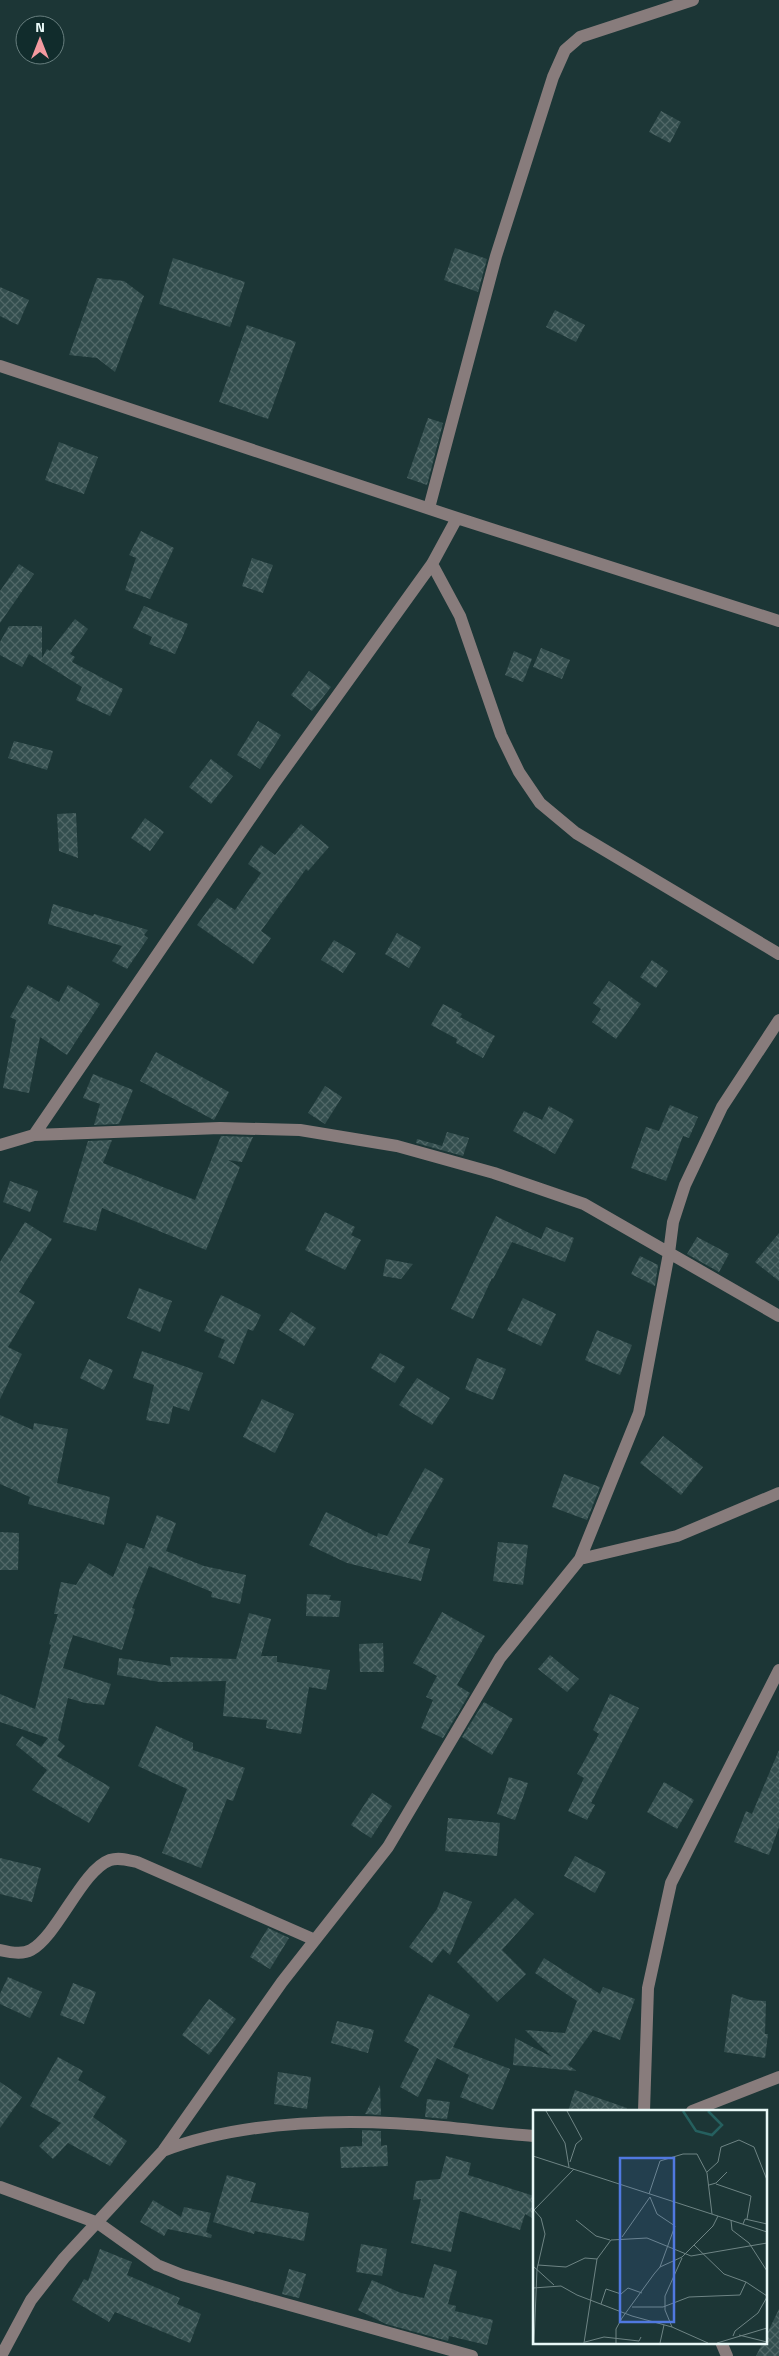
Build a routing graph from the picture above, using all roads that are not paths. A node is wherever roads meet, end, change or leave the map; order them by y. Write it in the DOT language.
graph roads {
  1 [pos="693,0"];
  2 [pos="0,366"];
  3 [pos="429,508"];
  4 [pos="457,518"];
  5 [pos="432,564"];
  6 [pos="779,621"];
  7 [pos="779,954"];
  8 [pos="779,1020"];
  9 [pos="34,1135"];
  10 [pos="0,1145"];
  11 [pos="669,1253"];
  12 [pos="779,1316"];
  13 [pos="779,1493"];
  14 [pos="580,1559"];
  15 [pos="779,1670"];
  16 [pos="315,1940"];
  17 [pos="0,1950"];
  18 [pos="779,2076"];
  19 [pos="644,2110"];
  20 [pos="694,2110"];
  21 [pos="533,2136"];
  22 [pos="162,2151"];
  23 [pos="0,2187"];
  24 [pos="98,2223"];
  25 [pos="721,2344"];
  26 [pos="1,2356"];
  27 [pos="472,2356"];
  28 [pos="727,2356"];
  1 -- 3 [label="street"];
  2 -- 3 [label="street"];
  3 -- 4 [label="street"];
  4 -- 5 [label="street"];
  4 -- 6 [label="street"];
  5 -- 7 [label="street"];
  5 -- 9 [label="street"];
  8 -- 11 [label="street"];
  9 -- 10 [label="street"];
  9 -- 11 [label="street"];
  11 -- 12 [label="street"];
  11 -- 14 [label="street"];
  13 -- 14 [label="street"];
  14 -- 16 [label="street"];
  15 -- 19 [label="street"];
  16 -- 17 [label="street"];
  16 -- 22 [label="street"];
  18 -- 20 [label="street"];
  21 -- 22 [label="street"];
  22 -- 24 [label="street"];
  23 -- 24 [label="street"];
  24 -- 26 [label="street"];
  24 -- 27 [label="street"];
  25 -- 28 [label="street"];
}
